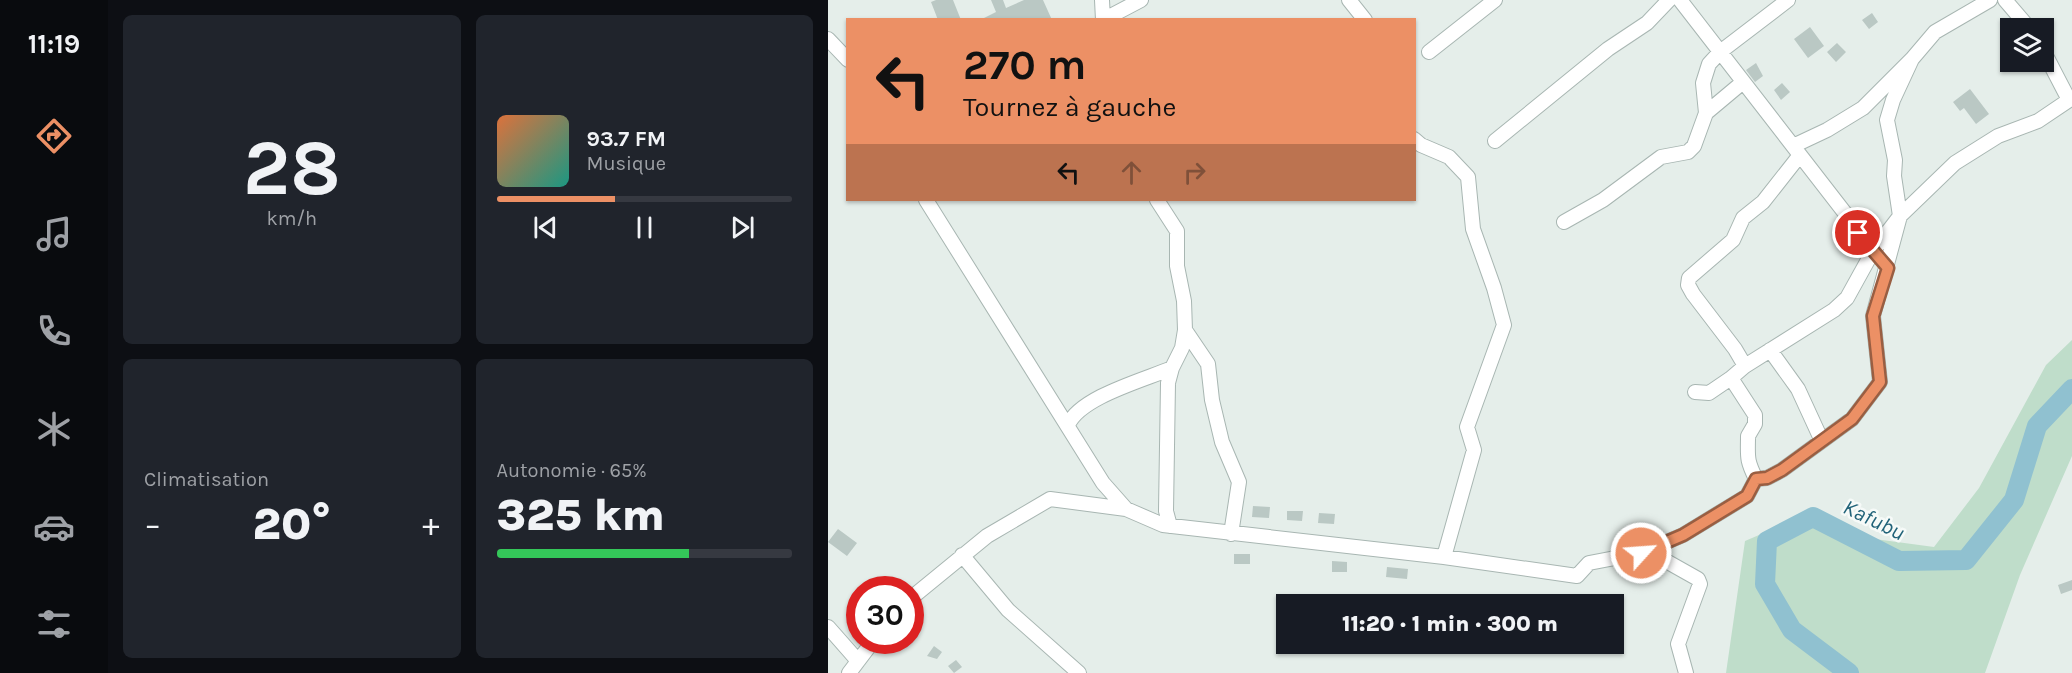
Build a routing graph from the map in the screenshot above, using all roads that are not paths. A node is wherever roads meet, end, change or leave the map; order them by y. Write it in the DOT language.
graph roads {
  1 [pos="1102,0"];
  2 [pos="1141,0"];
  3 [pos="1349,0"];
  4 [pos="1495,0"];
  5 [pos="1669,0"];
  6 [pos="1788,0"];
  7 [pos="1990,0"];
  8 [pos="2005,0"];
  9 [pos="1681,2"];
  10 [pos="1102,18"];
  11 [pos="1106,18"];
  12 [pos="1363,18"];
  13 [pos="2020,18"];
  14 [pos="828,39"];
  15 [pos="1429,51"];
  16 [pos="1720,52"];
  17 [pos="846,58"];
  18 [pos="1912,59"];
  19 [pos="2054,71"];
  20 [pos="1743,82"];
  21 [pos="1706,113"];
  22 [pos="1416,141"];
  23 [pos="1496,141"];
  24 [pos="1797,150"];
  25 [pos="927,201"];
  26 [pos="1158,201"];
  27 [pos="1900,216"];
  28 [pos="1564,222"];
  29 [pos="1874,251"];
  30 [pos="1888,268"];
  31 [pos="1185,330"];
  32 [pos="1770,350"];
  33 [pos="1745,366"];
  34 [pos="1172,368"];
  35 [pos="1731,378"];
  36 [pos="1695,392"];
  37 [pos="1068,425"];
  38 [pos="1821,439"];
  39 [pos="1756,479"];
  40 [pos="1126,509"];
  41 [pos="1170,526"];
  42 [pos="1231,534"];
  43 [pos="1653,549"];
  44 [pos="962,555"];
  45 [pos="1444,557"];
  46 [pos="924,587"];
  47 [pos="828,627"];
  48 [pos="863,654"];
  49 [pos="858,661"];
  50 [pos="849,673"];
  51 [pos="1079,673"];
  52 [pos="1686,673"];
  1 -- 10 [label="street"];
  2 -- 11 [label="street"];
  3 -- 12 [label="street"];
  4 -- 15 [label="street"];
  5 -- 23 [label="street"];
  6 -- 16 [label="street"];
  7 -- 18 [label="street"];
  8 -- 13 [label="street"];
  9 -- 16 [label="street"];
  14 -- 17 [label="street"];
  16 -- 20 [label="street"];
  16 -- 21 [label="street"];
  18 -- 24 [label="street"];
  18 -- 27 [label="street"];
  19 -- 27 [label="street"];
  20 -- 21 [label="street"];
  20 -- 24 [label="street"];
  21 -- 28 [label="street"];
  22 -- 45 [label="street"];
  24 -- 29 [label="street"];
  24 -- 33 [label="street"];
  25 -- 37 [label="street"];
  26 -- 31 [label="street"];
  27 -- 29 [label="street"];
  27 -- 30 [label="street"];
  29 -- 30 [label="street"];
  29 -- 32 [label="street"];
  30 -- 38 [label="street"];
  31 -- 34 [label="street"];
  31 -- 42 [label="street"];
  32 -- 33 [label="street"];
  32 -- 38 [label="street"];
  33 -- 35 [label="street"];
  34 -- 37 [label="street"];
  34 -- 41 [label="street"];
  35 -- 36 [label="street"];
  35 -- 39 [label="street"];
  37 -- 40 [label="street"];
  38 -- 39 [label="street"];
  39 -- 43 [label="street"];
  40 -- 41 [label="street"];
  40 -- 44 [label="street"];
  41 -- 42 [label="street"];
  42 -- 45 [label="street"];
  43 -- 45 [label="street"];
  43 -- 52 [label="street"];
  44 -- 46 [label="street"];
  44 -- 51 [label="street"];
  47 -- 49 [label="street"];
  48 -- 49 [label="street"];
  49 -- 50 [label="street"];
}
